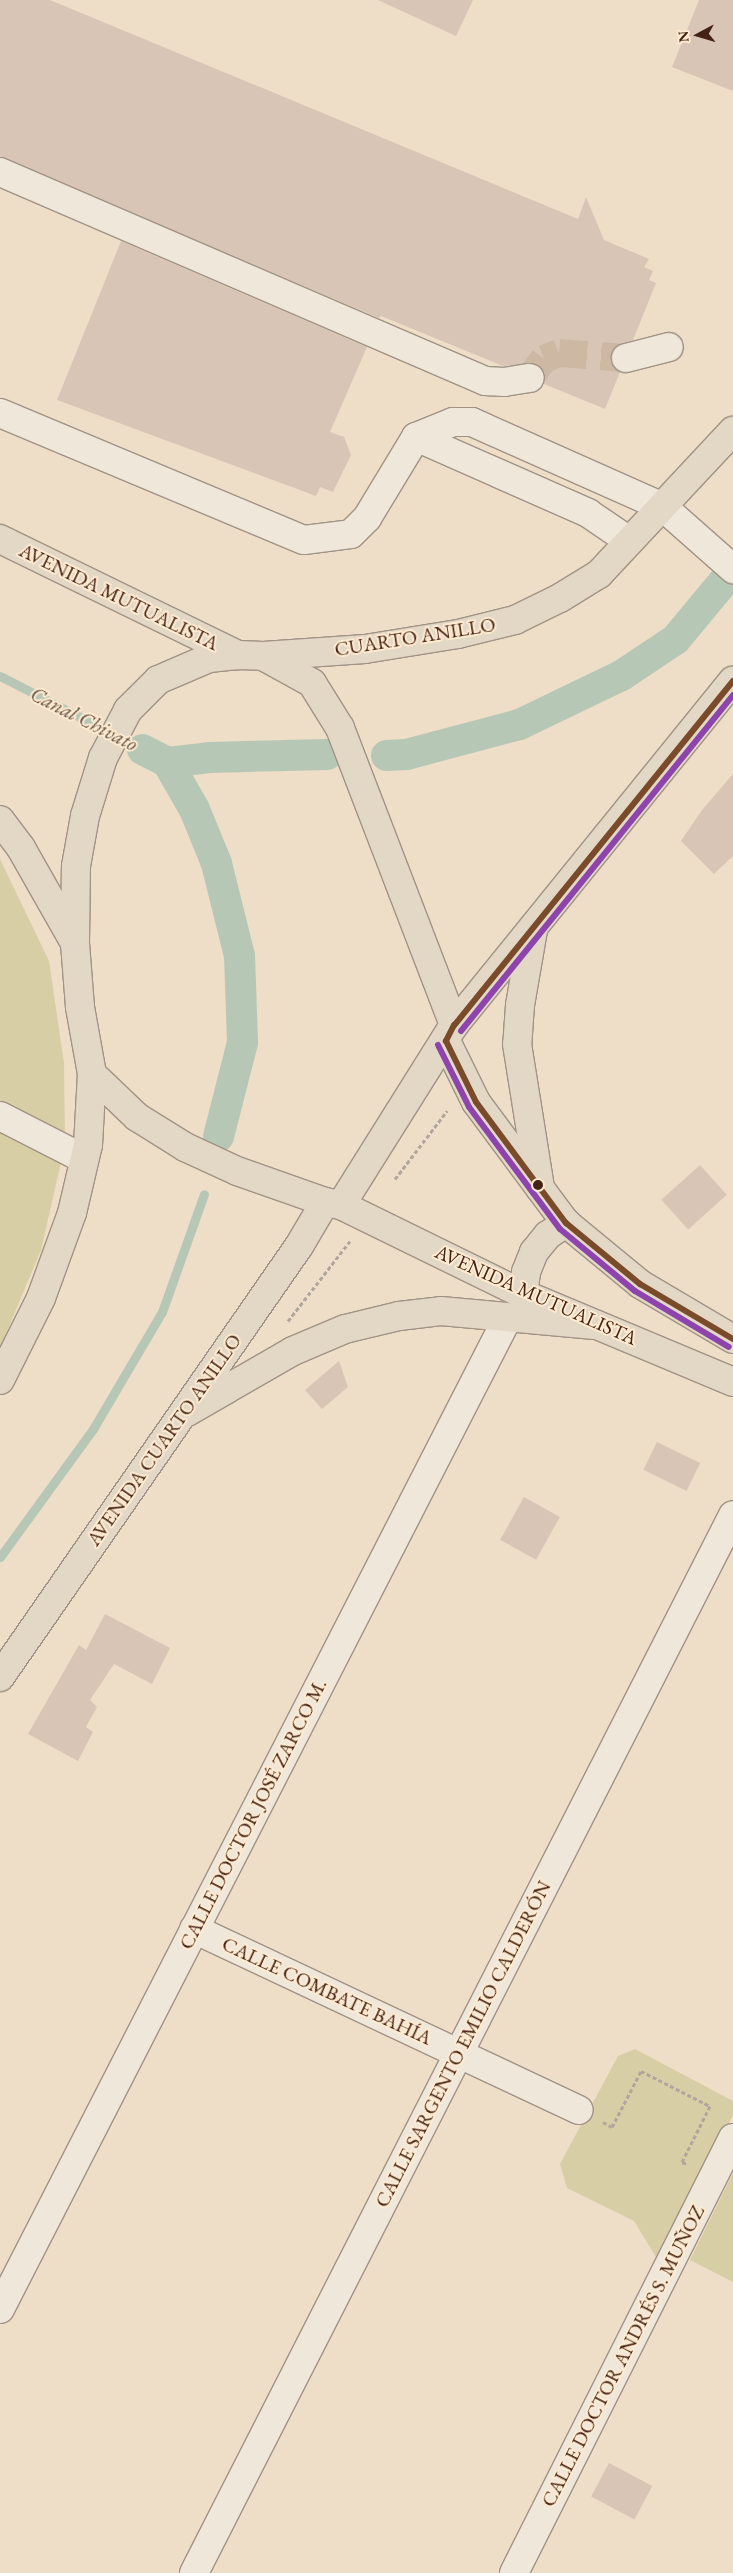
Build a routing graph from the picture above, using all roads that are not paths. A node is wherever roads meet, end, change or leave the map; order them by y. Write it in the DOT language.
graph roads {
  1 [pos="0,172"];
  2 [pos="669,347"];
  3 [pos="626,358"];
  4 [pos="530,378"];
  5 [pos="0,413"];
  6 [pos="733,431"];
  7 [pos="416,437"];
  8 [pos="663,507"];
  9 [pos="0,539"];
  10 [pos="629,541"];
  11 [pos="724,562"];
  12 [pos="250,656"];
  13 [pos="733,680"];
  14 [pos="0,820"];
  15 [pos="533,928"];
  16 [pos="75,943"];
  17 [pos="450,1033"];
  18 [pos="92,1074"];
  19 [pos="0,1116"];
  20 [pos="84,1159"];
  21 [pos="540,1188"];
  22 [pos="333,1204"];
  23 [pos="566,1223"];
  24 [pos="523,1294"];
  25 [pos="506,1319"];
  26 [pos="594,1325"];
  27 [pos="733,1339"];
  28 [pos="1,1377"];
  29 [pos="733,1382"];
  30 [pos="179,1417"];
  31 [pos="733,1515"];
  32 [pos="0,1677"];
  33 [pos="194,1930"];
  34 [pos="459,2052"];
  35 [pos="578,2110"];
  36 [pos="733,2138"];
  37 [pos="0,2309"];
  38 [pos="194,2573"];
  39 [pos="514,2573"];
  1 -- 4 [label="street"];
  2 -- 3 [label="street"];
  5 -- 7 [label="street"];
  6 -- 8 [label="main road, CUARTO ANILLO"];
  7 -- 8 [label="street"];
  7 -- 10 [label="street"];
  8 -- 10 [label="main road, CUARTO ANILLO"];
  8 -- 11 [label="street"];
  9 -- 12 [label="main road, AVENIDA MUTUALISTA"];
  10 -- 12 [label="main road, CUARTO ANILLO"];
  12 -- 16 [label="main road, CUARTO ANILLO"];
  12 -- 17 [label="main road, AVENIDA MUTUALISTA"];
  13 -- 15 [label="main road"];
  14 -- 16 [label="main road"];
  15 -- 17 [label="main road"];
  15 -- 21 [label="main road"];
  16 -- 18 [label="main road, CUARTO ANILLO"];
  17 -- 21 [label="main road"];
  17 -- 22 [label="main road, AVENIDA CUARTO ANILLO"];
  18 -- 20 [label="main road"];
  18 -- 22 [label="main road, AVENIDA MUTUALISTA"];
  19 -- 20 [label="street"];
  20 -- 28 [label="main road"];
  21 -- 23 [label="main road"];
  22 -- 24 [label="main road, AVENIDA MUTUALISTA"];
  22 -- 30 [label="main road, AVENIDA CUARTO ANILLO"];
  23 -- 24 [label="main road"];
  23 -- 27 [label="main road"];
  24 -- 26 [label="main road, AVENIDA MUTUALISTA"];
  25 -- 26 [label="main road"];
  25 -- 30 [label="main road"];
  25 -- 33 [label="street, CALLE DOCTOR JOSÉ ZARCO M."];
  26 -- 29 [label="main road, AVENIDA MUTUALISTA"];
  30 -- 32 [label="main road, AVENIDA CUARTO ANILLO"];
  31 -- 34 [label="street, CALLE SARGENTO EMILIO CALDERÓN"];
  33 -- 34 [label="street, CALLE COMBATE BAHÍA"];
  33 -- 37 [label="street, CALLE DOCTOR JOSÉ ZARCO M."];
  34 -- 35 [label="street, CALLE COMBATE BAHÍA"];
  34 -- 38 [label="street, CALLE SARGENTO EMILIO CALDERÓN"];
  36 -- 39 [label="street, CALLE DOCTOR ANDRÉS S. MUÑOZ"];
}
